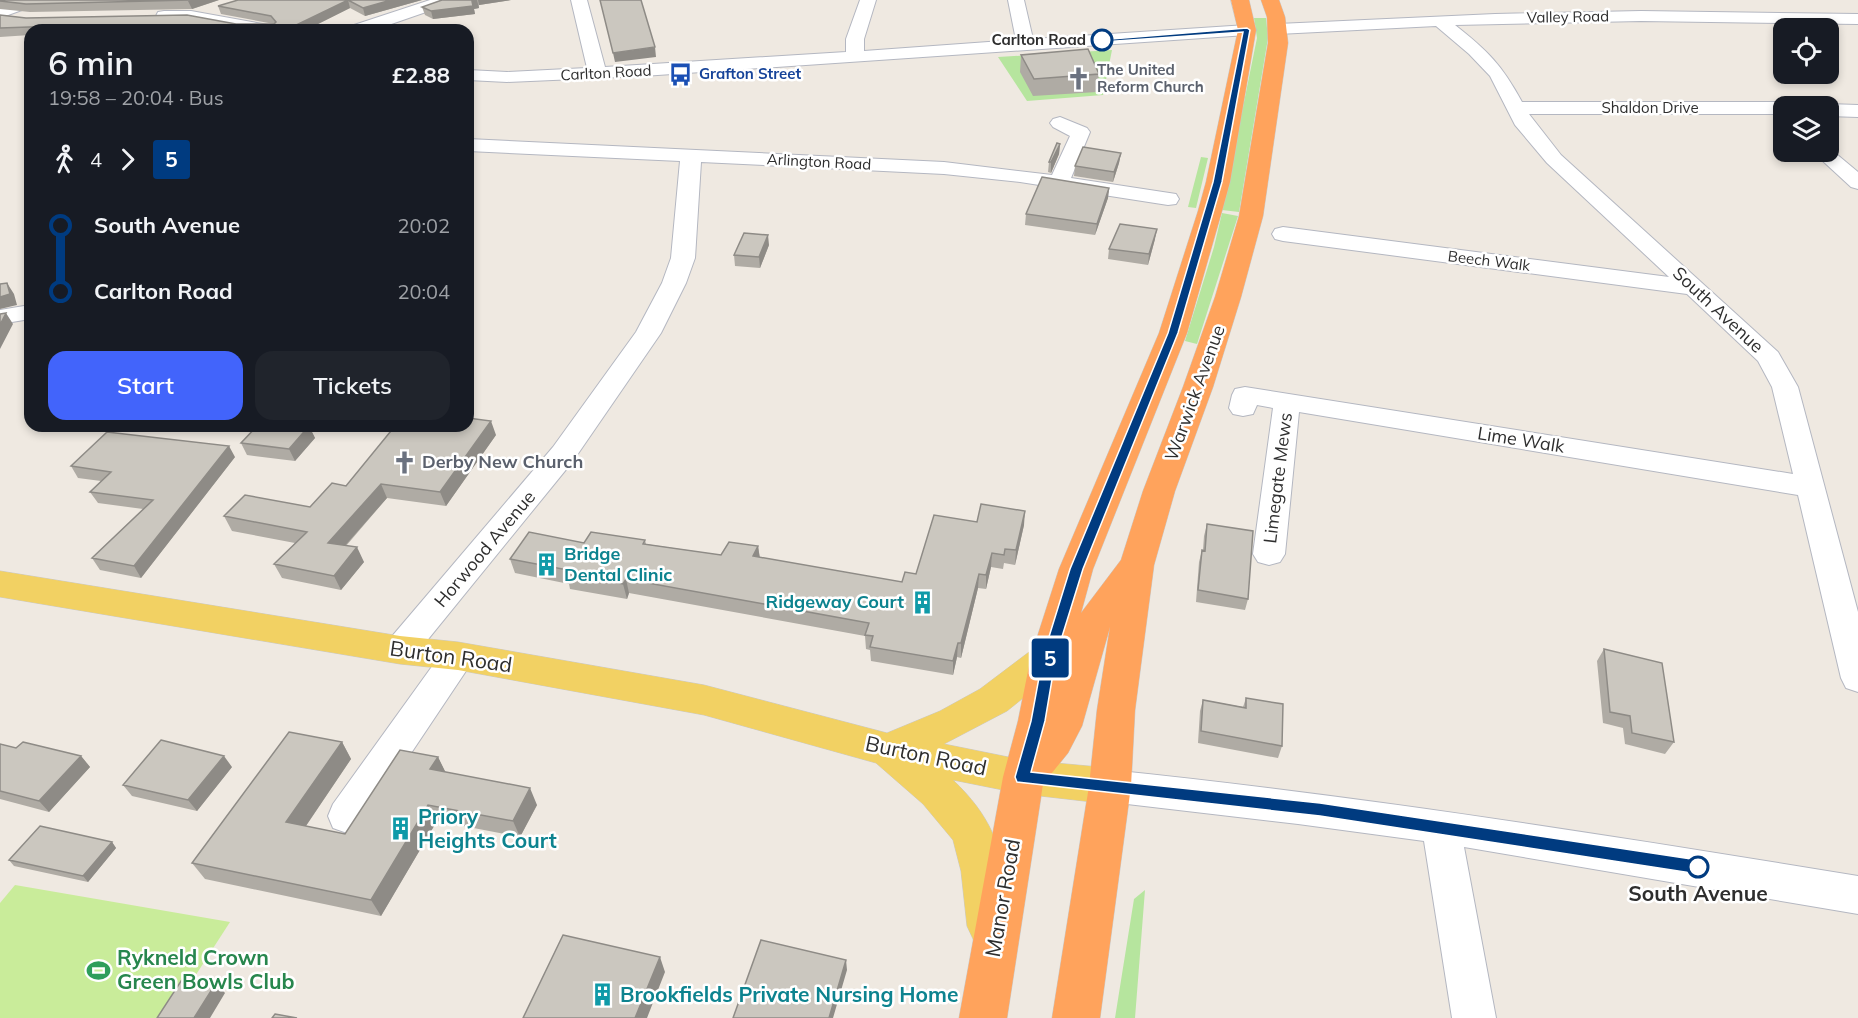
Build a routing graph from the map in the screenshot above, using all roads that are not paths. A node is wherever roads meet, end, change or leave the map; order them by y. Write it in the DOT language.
graph roads {
  1 [pos="35,0"];
  2 [pos="446,0"];
  3 [pos="579,0"];
  4 [pos="868,0"];
  5 [pos="1016,0"];
  6 [pos="1240,0"];
  7 [pos="1270,0"];
  8 [pos="1625,0"];
  9 [pos="1448,2"];
  10 [pos="222,6"];
  11 [pos="0,15"];
  12 [pos="1636,15"];
  13 [pos="147,16"];
  14 [pos="191,16"];
  15 [pos="30,19"];
  16 [pos="1858,19"];
  17 [pos="1464,20"];
  18 [pos="1441,22"];
  19 [pos="235,24"];
  20 [pos="375,24"];
  21 [pos="1278,29"];
  22 [pos="1247,30"];
  23 [pos="1026,45"];
  24 [pos="855,57"];
  25 [pos="597,73"];
  26 [pos="474,75"];
  27 [pos="1516,108"];
  28 [pos="1839,110"];
  29 [pos="1773,111"];
  30 [pos="1858,111"];
  31 [pos="1060,123"];
  32 [pos="474,146"];
  33 [pos="691,156"];
  34 [pos="1834,162"];
  35 [pos="1059,182"];
  36 [pos="1858,183"];
  37 [pos="1168,199"];
  38 [pos="1283,234"];
  39 [pos="1696,288"];
  40 [pos="24,313"];
  41 [pos="0,317"];
  42 [pos="1287,402"];
  43 [pos="1243,408"];
  44 [pos="1810,487"];
  45 [pos="1269,554"];
  46 [pos="1137,565"];
  47 [pos="0,584"];
  48 [pos="400,650"];
  49 [pos="458,656"];
  50 [pos="1050,656"];
  51 [pos="1858,678"];
  52 [pos="888,750"];
  53 [pos="1023,777"];
  54 [pos="1110,786"];
  55 [pos="347,816"];
  56 [pos="1441,827"];
  57 [pos="1858,895"];
  58 [pos="994,950"];
  59 [pos="983,1018"];
  60 [pos="1076,1018"];
  61 [pos="1474,1018"];
  1 -- 11 [label="street"];
  2 -- 20 [label="street"];
  3 -- 25 [label="street"];
  4 -- 24 [label="street"];
  5 -- 23 [label="street"];
  6 -- 22 [label="highway"];
  7 -- 21 [label="highway, Warwick Avenue"];
  8 -- 12 [label="street"];
  9 -- 17 [label="street"];
  10 -- 14 [label="street"];
  11 -- 15 [label="street"];
  12 -- 16 [label="street, Valley Road"];
  12 -- 17 [label="street, Valley Road"];
  13 -- 14 [label="street"];
  14 -- 19 [label="street"];
  17 -- 18 [label="street, Valley Road"];
  18 -- 21 [label="street, Valley Road"];
  18 -- 27 [label="street, South Avenue"];
  21 -- 46 [label="highway, Warwick Avenue"];
  22 -- 23 [label="street, Carlton Road"];
  22 -- 50 [label="highway"];
  23 -- 24 [label="street, Carlton Road"];
  24 -- 25 [label="street, Carlton Road"];
  25 -- 26 [label="street, Carlton Road"];
  27 -- 29 [label="street, Shaldon Drive"];
  27 -- 39 [label="street, South Avenue"];
  28 -- 30 [label="street"];
  31 -- 35 [label="street"];
  32 -- 33 [label="street, Arlington Road"];
  33 -- 35 [label="street, Arlington Road"];
  33 -- 48 [label="street, Horwood Avenue"];
  34 -- 36 [label="street"];
  35 -- 37 [label="street, Arlington Road"];
  38 -- 39 [label="street, Beech Walk"];
  39 -- 44 [label="street, South Avenue"];
  40 -- 41 [label="street"];
  42 -- 43 [label="street, Lime Walk"];
  42 -- 44 [label="street, Lime Walk"];
  42 -- 45 [label="street, Limegate Mews"];
  44 -- 51 [label="street, South Avenue"];
  46 -- 53 [label="highway"];
  46 -- 54 [label="highway, Warwick Avenue"];
  47 -- 48 [label="main road, Burton Road"];
  48 -- 49 [label="main road, Burton Road"];
  49 -- 52 [label="main road, Burton Road"];
  49 -- 55 [label="street"];
  50 -- 52 [label="main road"];
  50 -- 53 [label="highway"];
  52 -- 53 [label="main road, Burton Road"];
  52 -- 58 [label="main road"];
  53 -- 54 [label="main road, Burton Road"];
  53 -- 58 [label="highway, Manor Road"];
  54 -- 56 [label="street, Burton Road"];
  54 -- 60 [label="highway"];
  56 -- 57 [label="street, Burton Road"];
  56 -- 61 [label="street"];
  58 -- 59 [label="highway, Manor Road"];
}
